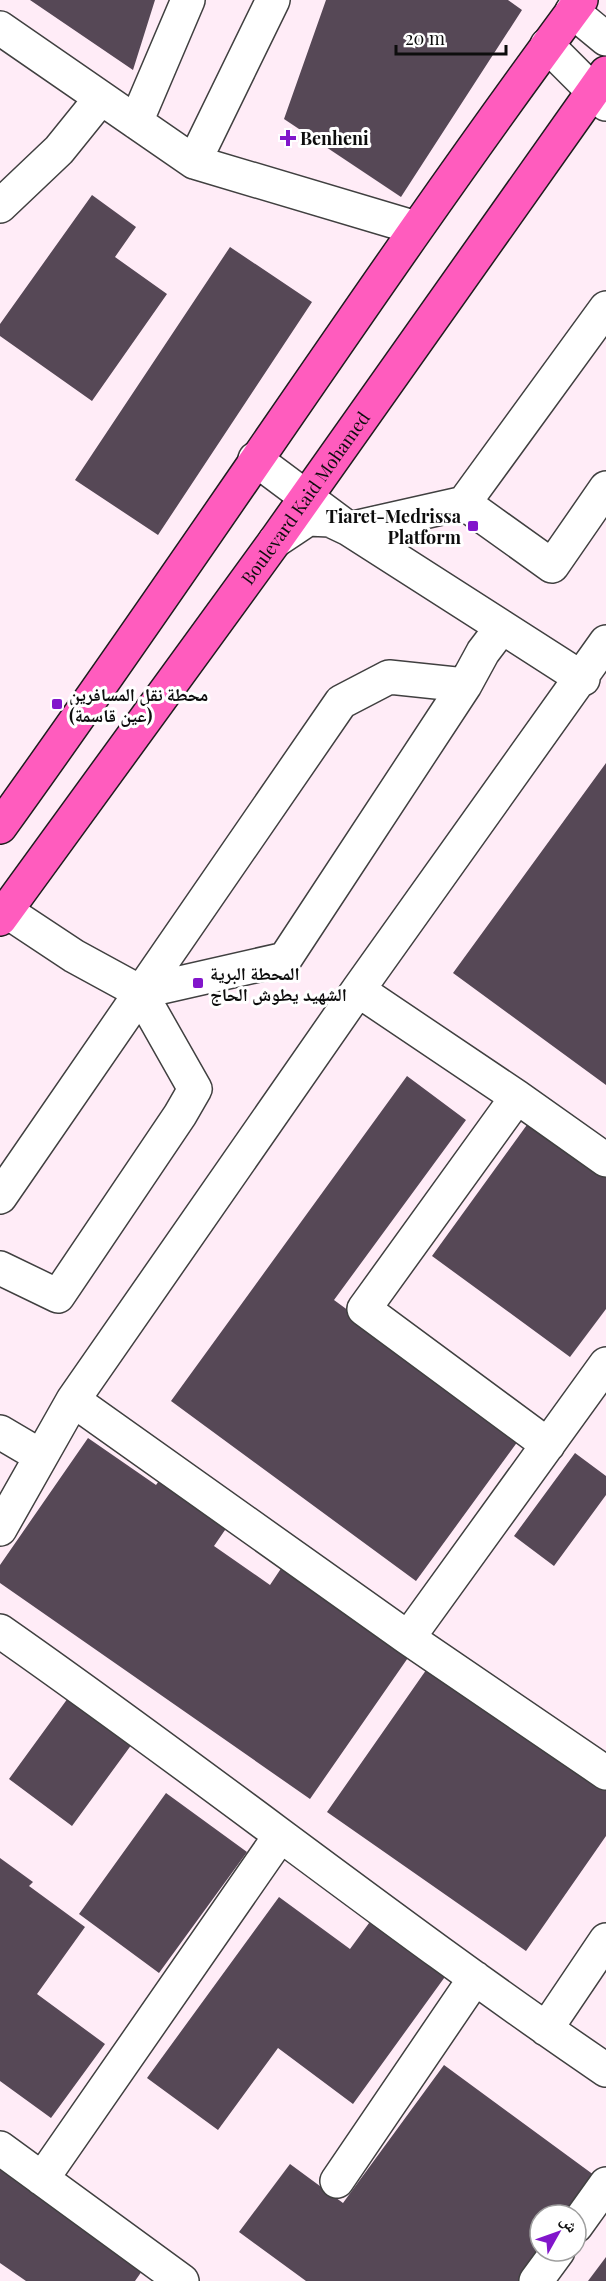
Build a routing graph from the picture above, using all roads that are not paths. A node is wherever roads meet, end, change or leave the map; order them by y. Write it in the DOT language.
graph roads {
  1 [pos="188,0"];
  2 [pos="273,0"];
  3 [pos="577,6"];
  4 [pos="0,28"];
  5 [pos="606,39"];
  6 [pos="547,45"];
  7 [pos="602,89"];
  8 [pos="101,98"];
  9 [pos="136,122"];
  10 [pos="194,162"];
  11 [pos="0,206"];
  12 [pos="416,228"];
  13 [pos="606,308"];
  14 [pos="255,459"];
  15 [pos="606,488"];
  16 [pos="306,495"];
  17 [pos="470,507"];
  18 [pos="355,533"];
  19 [pos="275,541"];
  20 [pos="502,627"];
  21 [pos="606,642"];
  22 [pos="583,679"];
  23 [pos="465,685"];
  24 [pos="0,827"];
  25 [pos="3,915"];
  26 [pos="358,990"];
  27 [pos="140,992"];
  28 [pos="517,1097"];
  29 [pos="606,1160"];
  30 [pos="0,1197"];
  31 [pos="0,1268"];
  32 [pos="606,1364"];
  33 [pos="73,1400"];
  34 [pos="1,1437"];
  35 [pos="548,1445"];
  36 [pos="39,1455"];
  37 [pos="0,1528"];
  38 [pos="0,1631"];
  39 [pos="408,1638"];
  40 [pos="606,1773"];
  41 [pos="280,1836"];
  42 [pos="606,1940"];
  43 [pos="475,1978"];
  44 [pos="546,2029"];
  45 [pos="606,2070"];
  46 [pos="0,2148"];
  47 [pos="42,2179"];
  48 [pos="337,2181"];
  49 [pos="606,2184"];
  50 [pos="588,2209"];
  51 [pos="549,2263"];
  52 [pos="176,2279"];
  53 [pos="536,2281"];
  1 -- 9 [label="street"];
  2 -- 10 [label="street"];
  3 -- 5 [label="street"];
  3 -- 6 [label="main road"];
  4 -- 8 [label="street"];
  6 -- 7 [label="street"];
  6 -- 12 [label="main road"];
  7 -- 16 [label="main road, Boulevard Kaid Mohamed"];
  8 -- 9 [label="street"];
  8 -- 11 [label="street"];
  9 -- 10 [label="street"];
  10 -- 12 [label="street"];
  12 -- 14 [label="main road"];
  13 -- 17 [label="street"];
  14 -- 16 [label="street"];
  14 -- 24 [label="main road"];
  15 -- 17 [label="street"];
  16 -- 18 [label="street"];
  16 -- 19 [label="main road, Boulevard Kaid Mohamed"];
  17 -- 18 [label="street"];
  18 -- 19 [label="street"];
  18 -- 20 [label="street"];
  19 -- 25 [label="main road, Boulevard Kaid Mohamed"];
  20 -- 22 [label="street"];
  20 -- 23 [label="street"];
  21 -- 22 [label="street"];
  22 -- 26 [label="street"];
  23 -- 27 [label="street"];
  23 -- 27 [label="street"];
  25 -- 27 [label="street"];
  26 -- 28 [label="street"];
  26 -- 33 [label="street"];
  27 -- 30 [label="street"];
  27 -- 31 [label="street"];
  28 -- 29 [label="street"];
  28 -- 35 [label="street"];
  32 -- 35 [label="street"];
  33 -- 36 [label="street"];
  33 -- 39 [label="street"];
  34 -- 36 [label="street"];
  35 -- 39 [label="street"];
  36 -- 37 [label="street"];
  38 -- 41 [label="street"];
  39 -- 40 [label="street"];
  41 -- 43 [label="street"];
  41 -- 47 [label="street"];
  42 -- 44 [label="street"];
  43 -- 44 [label="street"];
  43 -- 48 [label="street"];
  44 -- 45 [label="street"];
  46 -- 47 [label="street"];
  47 -- 52 [label="street"];
  49 -- 50 [label="street"];
  51 -- 53 [label="street"];
}
